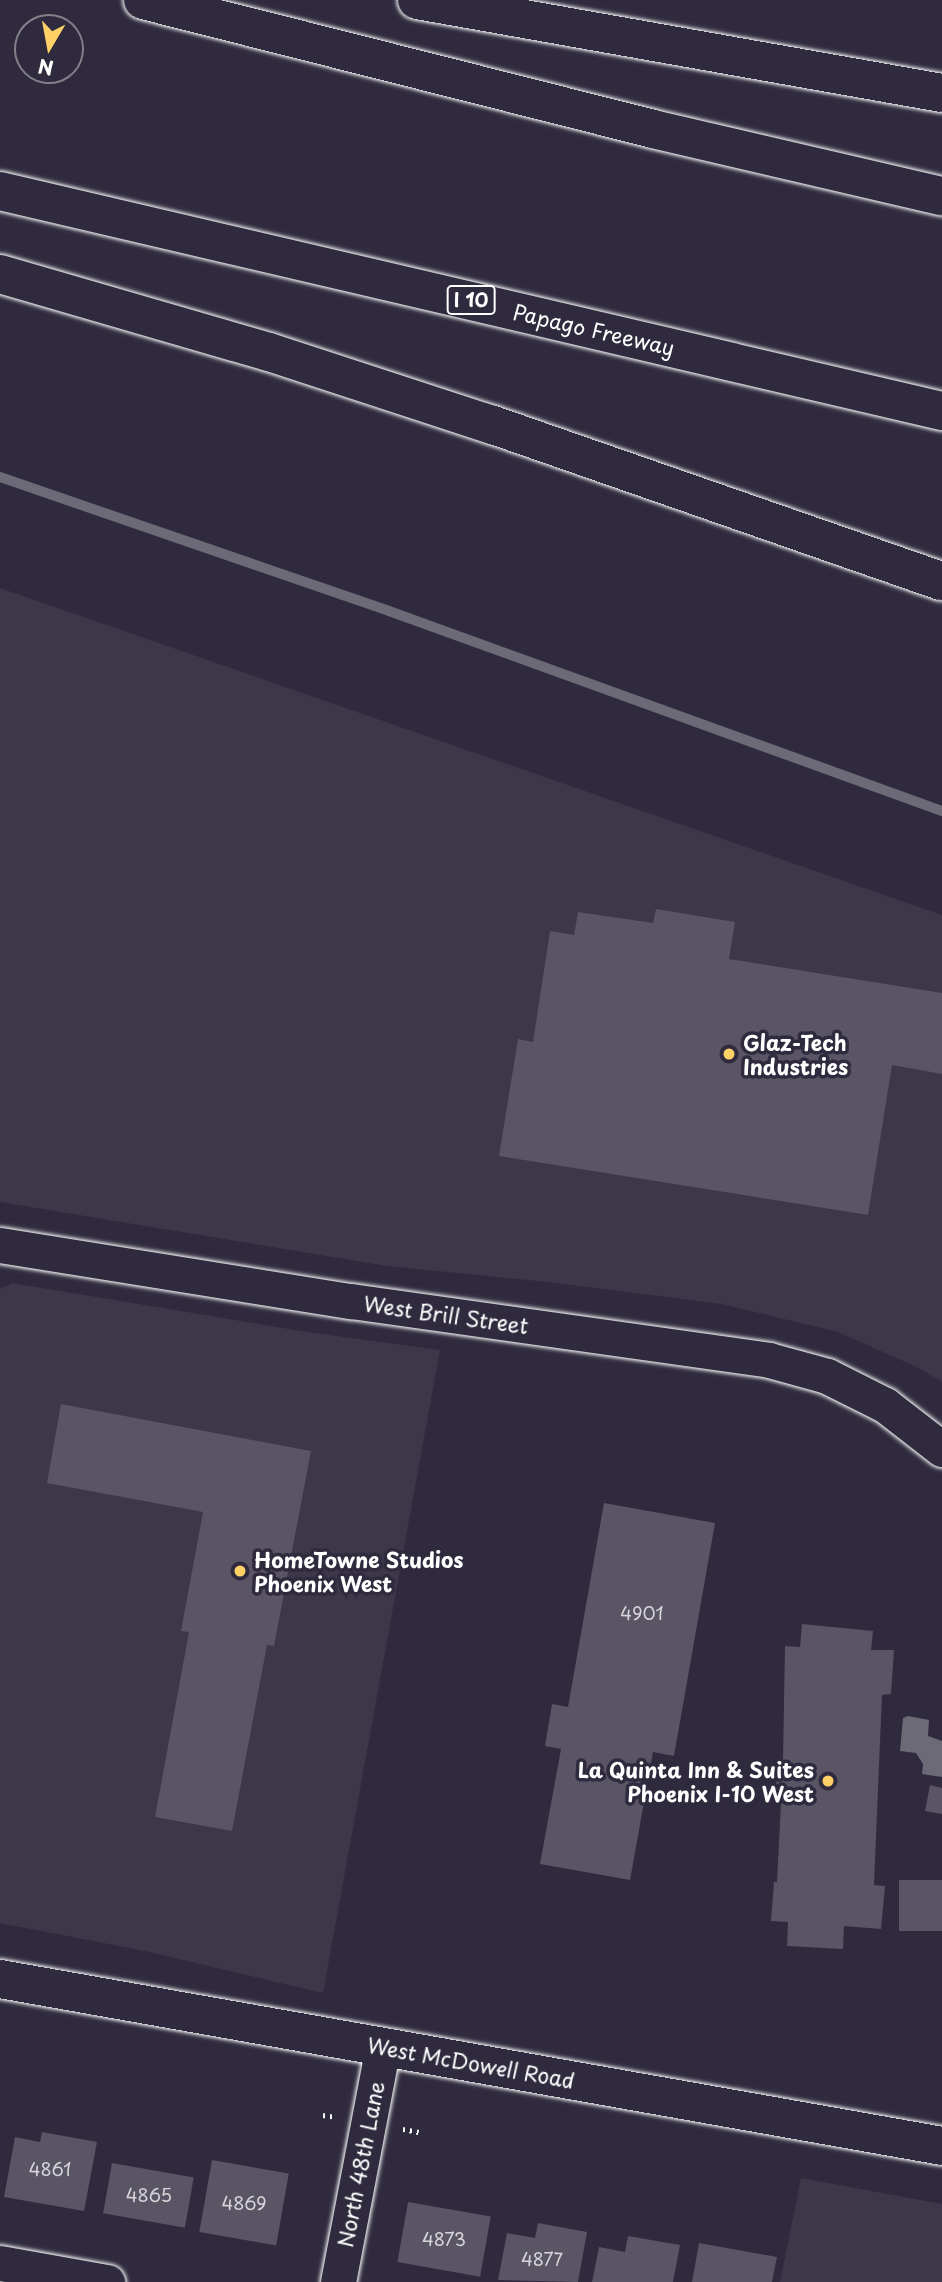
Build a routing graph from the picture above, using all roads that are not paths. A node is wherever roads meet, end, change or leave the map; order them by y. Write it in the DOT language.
graph roads {
  1 [pos="143,0"];
  2 [pos="417,0"];
  3 [pos="942,93"];
  4 [pos="0,191"];
  5 [pos="942,196"];
  6 [pos="0,274"];
  7 [pos="942,411"];
  8 [pos="942,581"];
  9 [pos="0,1245"];
  10 [pos="942,1449"];
  11 [pos="0,1979"];
  12 [pos="383,2047"];
  13 [pos="942,2131"];
  14 [pos="900,2139"];
  15 [pos="942,2146"];
  16 [pos="0,2263"];
  17 [pos="107,2282"];
  18 [pos="338,2282"];
  1 -- 5 [label="main road"];
  2 -- 3 [label="main road"];
  4 -- 7 [label="main road, Papago Freeway / I 10"];
  6 -- 8 [label="main road"];
  9 -- 10 [label="street, West Brill Street"];
  11 -- 12 [label="main road, West McDowell Road"];
  12 -- 14 [label="main road, West McDowell Road"];
  12 -- 18 [label="street, North 48th Lane"];
  13 -- 14 [label="street"];
  14 -- 15 [label="main road, West McDowell Road"];
  16 -- 17 [label="street"];
}
